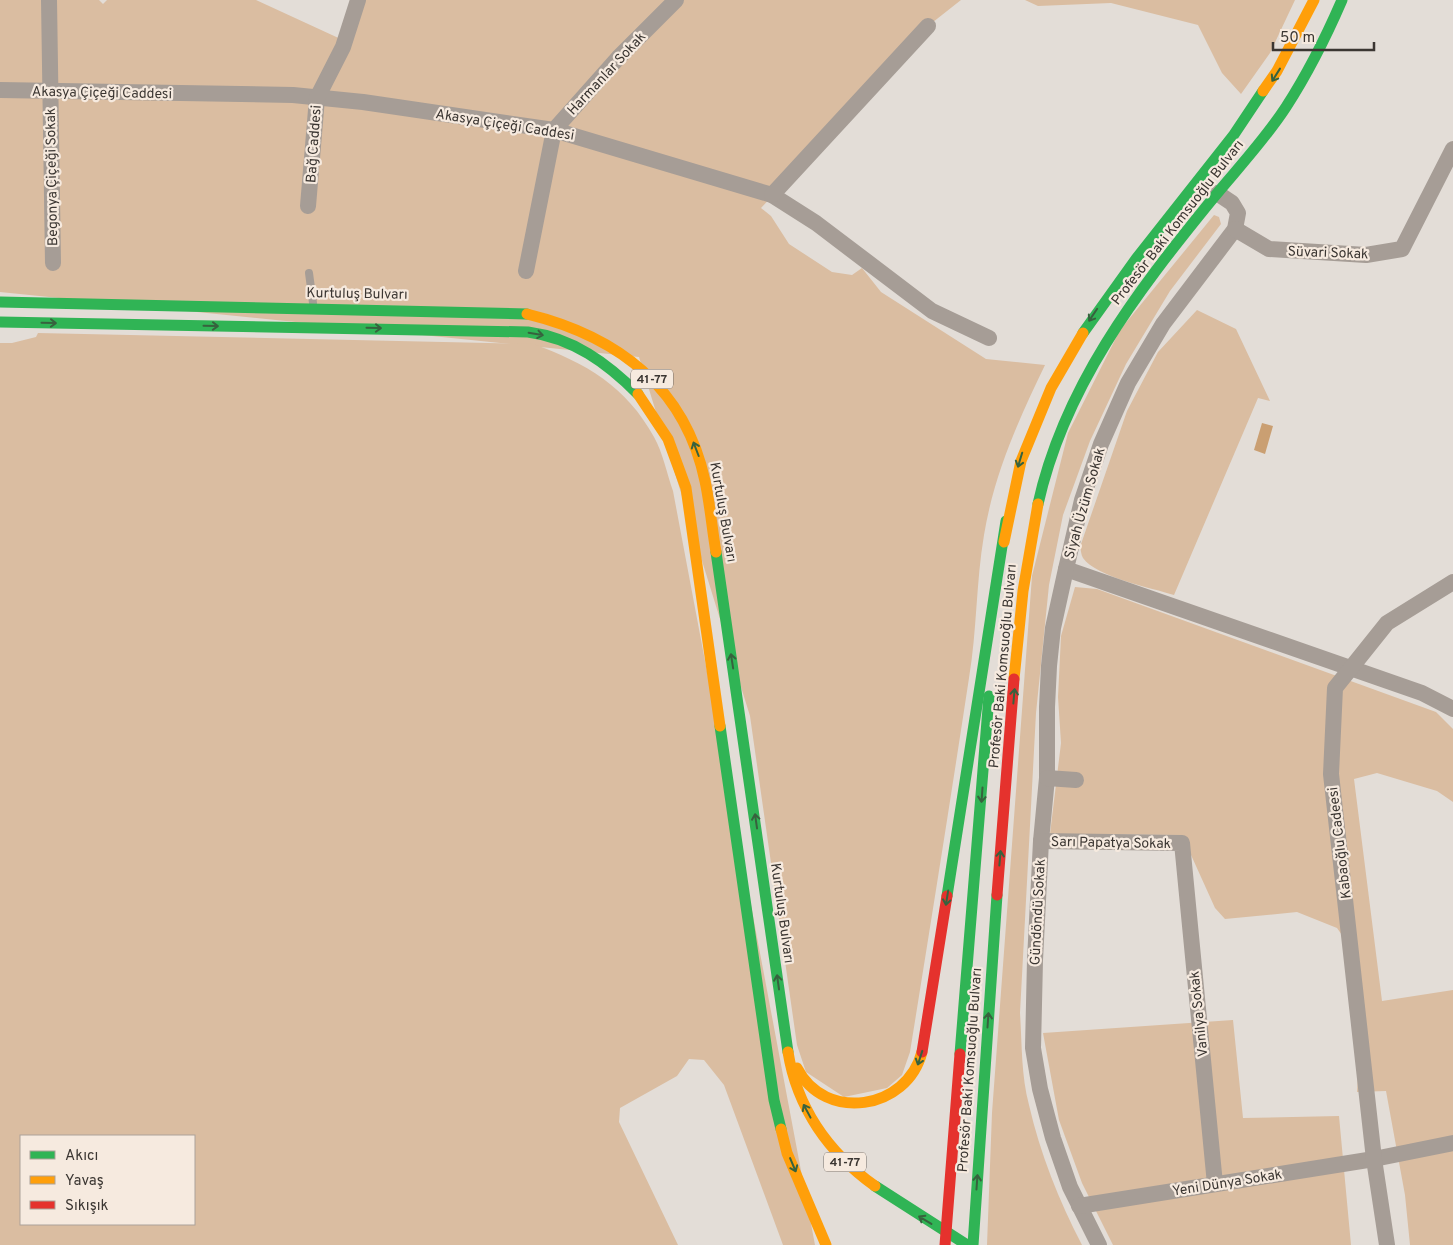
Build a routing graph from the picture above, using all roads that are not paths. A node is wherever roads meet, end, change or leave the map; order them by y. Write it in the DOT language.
graph roads {
  1 [pos="49,0"];
  2 [pos="358,0"];
  3 [pos="676,0"];
  4 [pos="1314,0"];
  5 [pos="1342,0"];
  6 [pos="928,26"];
  7 [pos="0,90"];
  8 [pos="49,91"];
  9 [pos="317,98"];
  10 [pos="554,130"];
  11 [pos="1453,148"];
  12 [pos="1217,193"];
  13 [pos="772,196"];
  14 [pos="308,206"];
  15 [pos="1235,229"];
  16 [pos="53,263"];
  17 [pos="526,271"];
  18 [pos="308,273"];
  19 [pos="0,302"];
  20 [pos="314,308"];
  21 [pos="0,322"];
  22 [pos="989,338"];
  23 [pos="1006,522"];
  24 [pos="1066,568"];
  25 [pos="1453,582"];
  26 [pos="1350,668"];
  27 [pos="1453,710"];
  28 [pos="1047,778"];
  29 [pos="1076,780"];
  30 [pos="1041,841"];
  31 [pos="1182,843"];
  32 [pos="785,1031"];
  33 [pos="764,1033"];
  34 [pos="789,1109"];
  35 [pos="1453,1143"];
  36 [pos="1374,1158"];
  37 [pos="1215,1184"];
  38 [pos="1079,1206"];
  39 [pos="826,1245"];
  40 [pos="945,1245"];
  41 [pos="967,1245"];
  42 [pos="973,1245"];
  43 [pos="1098,1245"];
  44 [pos="1387,1245"];
  1 -- 8 [label="street, Begonya Çiçeği Sokak"];
  2 -- 9 [label="street, Bağ Caddesi"];
  3 -- 10 [label="street, Harmanlar Sokak"];
  4 -- 23 [label="main road, Profesör Baki Komsuoğlu Bulvarı, one-way"];
  5 -- 12 [label="main road, Profesör Baki Komsuoğlu Bulvarı"];
  6 -- 13 [label="street"];
  7 -- 8 [label="street, Akasya Çiçeği Caddesi"];
  8 -- 9 [label="street, Akasya Çiçeği Caddesi"];
  8 -- 16 [label="street, Begonya Çiçeği Sokak"];
  9 -- 10 [label="street, Akasya Çiçeği Caddesi"];
  9 -- 14 [label="street, Bağ Caddesi"];
  10 -- 13 [label="street, Akasya Çiçeği Caddesi"];
  10 -- 17 [label="street"];
  11 -- 15 [label="street, Süvari Sokak"];
  12 -- 15 [label="street"];
  42 -- 12 [label="main road, Profesör Baki Komsuoğlu Bulvarı, one-way"];
  13 -- 22 [label="street, Akasya Çiçeği Caddesi"];
  15 -- 24 [label="street, Siyah Üzüm Sokak"];
  18 -- 20 [label="lane"];
  19 -- 20 [label="main road, Kurtuluş Bulvarı / 41-77"];
  32 -- 20 [label="main road, Kurtuluş Bulvarı / 41-77, one-way"];
  21 -- 33 [label="main road, 41-77, one-way"];
  23 -- 32 [label="main road, one-way"];
  23 -- 40 [label="main road, Profesör Baki Komsuoğlu Bulvarı, one-way"];
  24 -- 26 [label="street, Siyah Üzüm Sokak"];
  24 -- 28 [label="street, Gündöndü Sokak"];
  25 -- 26 [label="street, Kabaoğlu Cadeesi"];
  26 -- 27 [label="street, Siyah Üzüm Sokak"];
  26 -- 36 [label="street, Kabaoğlu Cadeesi"];
  28 -- 29 [label="street"];
  28 -- 30 [label="street, Gündöndü Sokak"];
  30 -- 31 [label="street, Sarı Papatya Sokak"];
  30 -- 38 [label="street, Gündöndü Sokak"];
  31 -- 37 [label="street, Vanilya Sokak"];
  41 -- 32 [label="main road, 41-77, one-way"];
  33 -- 34 [label="main road"];
  33 -- 39 [label="main road, 41-77, one-way"];
  35 -- 36 [label="street, Yeni Dünya Sokak"];
  36 -- 37 [label="street, Yeni Dünya Sokak"];
  36 -- 44 [label="street, Kabaoğlu Cadeesi"];
  37 -- 38 [label="street, Yeni Dünya Sokak"];
  38 -- 43 [label="street, Gündöndü Sokak"];
}
